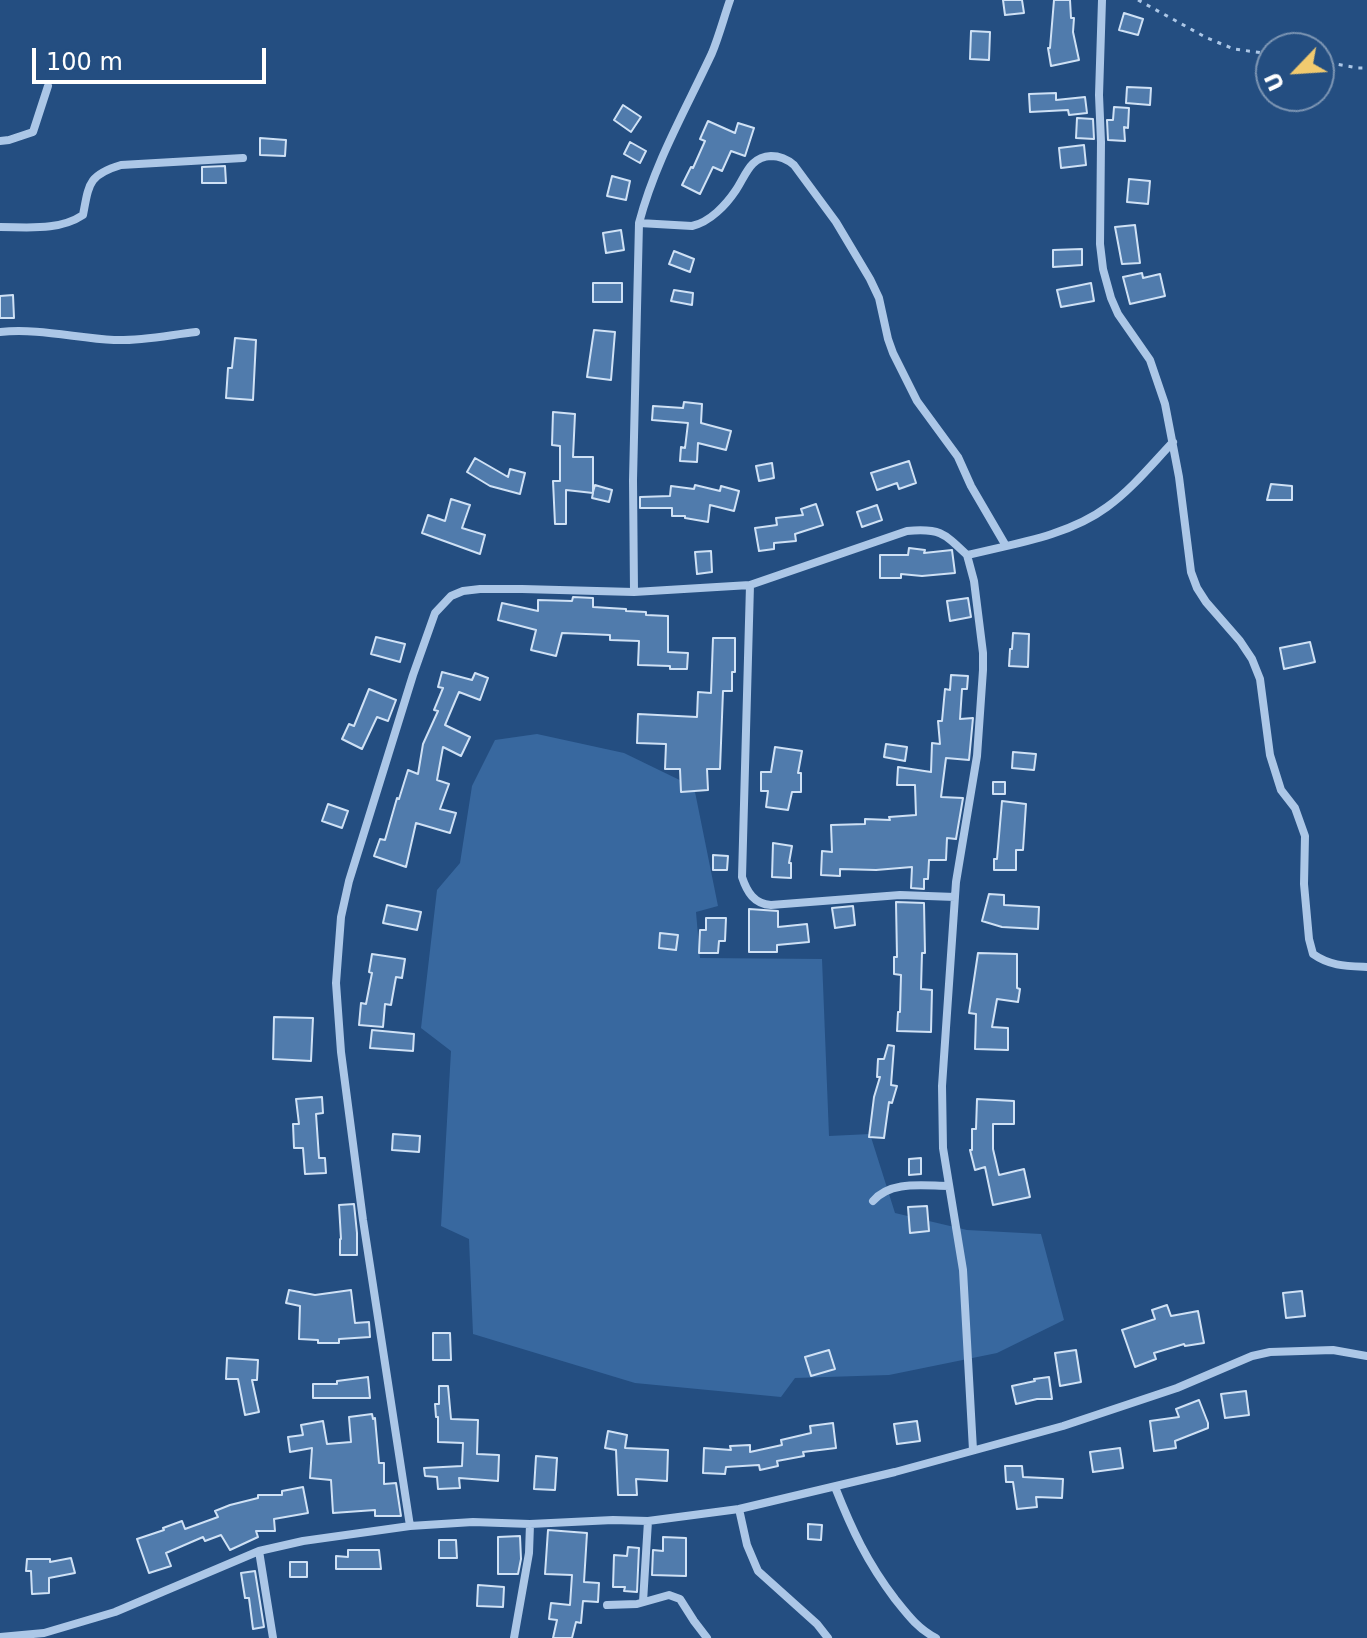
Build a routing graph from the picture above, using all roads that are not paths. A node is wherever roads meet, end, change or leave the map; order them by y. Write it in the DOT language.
graph roads {
  1 [pos="730,0"];
  2 [pos="1102,0"];
  3 [pos="48,86"];
  4 [pos="0,141"];
  5 [pos="243,158"];
  6 [pos="639,223"];
  7 [pos="0,227"];
  8 [pos="0,332"];
  9 [pos="196,332"];
  10 [pos="1173,442"];
  11 [pos="1006,546"];
  12 [pos="967,555"];
  13 [pos="750,585"];
  14 [pos="634,592"];
  15 [pos="955,897"];
  16 [pos="1367,967"];
  17 [pos="949,1186"];
  18 [pos="873,1201"];
  19 [pos="1367,1356"];
  20 [pos="973,1450"];
  21 [pos="835,1487"];
  22 [pos="739,1509"];
  23 [pos="648,1521"];
  24 [pos="530,1524"];
  25 [pos="410,1526"];
  26 [pos="259,1551"];
  27 [pos="643,1602"];
  28 [pos="607,1605"];
  29 [pos="0,1637"];
  30 [pos="273,1638"];
  31 [pos="514,1638"];
  32 [pos="707,1638"];
  33 [pos="828,1638"];
  34 [pos="936,1638"];
  1 -- 6 [label="street"];
  2 -- 10 [label="street"];
  3 -- 4 [label="street"];
  5 -- 7 [label="street"];
  6 -- 11 [label="street"];
  6 -- 14 [label="street"];
  8 -- 9 [label="street"];
  10 -- 11 [label="street"];
  10 -- 16 [label="street"];
  11 -- 12 [label="street"];
  12 -- 13 [label="street"];
  12 -- 15 [label="street"];
  13 -- 14 [label="street"];
  13 -- 15 [label="street"];
  14 -- 25 [label="street"];
  15 -- 17 [label="street"];
  17 -- 18 [label="street"];
  17 -- 20 [label="street"];
  19 -- 20 [label="street"];
  20 -- 21 [label="street"];
  21 -- 22 [label="street"];
  21 -- 34 [label="street"];
  22 -- 23 [label="street"];
  22 -- 33 [label="street"];
  23 -- 24 [label="street"];
  23 -- 27 [label="street"];
  24 -- 25 [label="street"];
  24 -- 31 [label="street"];
  25 -- 26 [label="street"];
  26 -- 29 [label="street"];
  26 -- 30 [label="street"];
  27 -- 28 [label="street"];
  27 -- 32 [label="street"];
}
